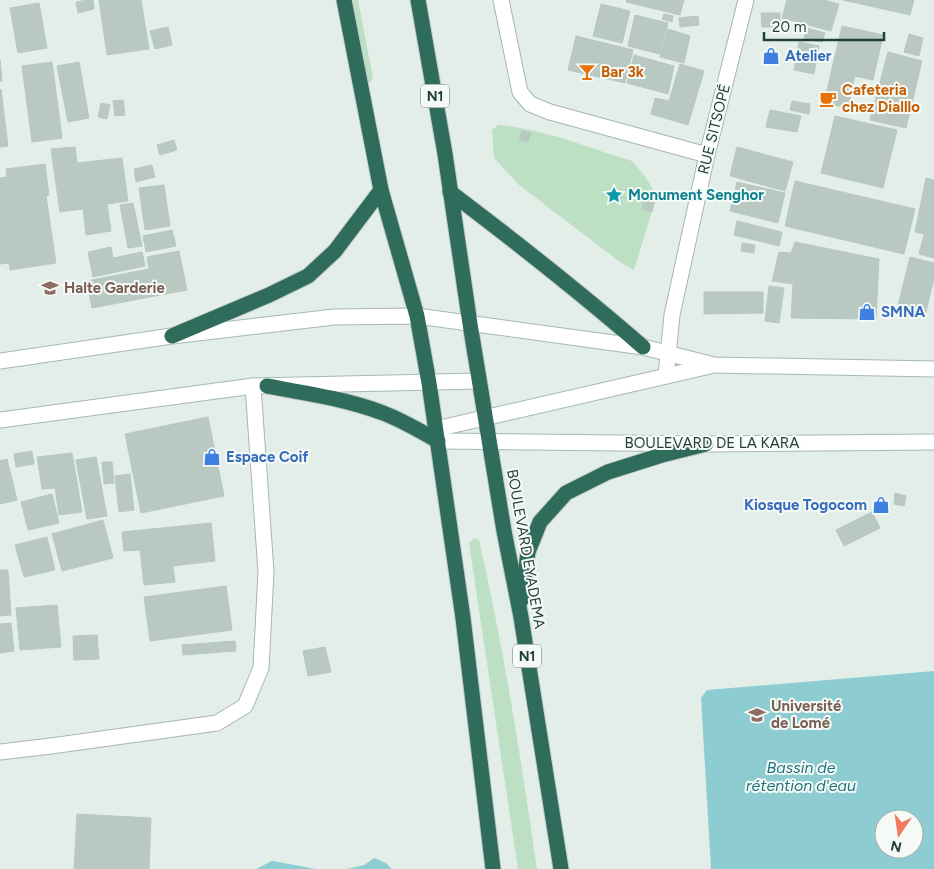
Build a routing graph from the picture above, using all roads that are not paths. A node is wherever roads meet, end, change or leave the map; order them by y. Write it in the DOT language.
graph roads {
  1 [pos="344,0"];
  2 [pos="418,0"];
  3 [pos="501,0"];
  4 [pos="746,0"];
  5 [pos="707,154"];
  6 [pos="380,190"];
  7 [pos="450,192"];
  8 [pos="417,316"];
  9 [pos="470,324"];
  10 [pos="172,336"];
  11 [pos="643,347"];
  12 [pos="668,354"];
  13 [pos="0,360"];
  14 [pos="714,366"];
  15 [pos="934,369"];
  16 [pos="666,376"];
  17 [pos="480,381"];
  18 [pos="429,383"];
  19 [pos="260,386"];
  20 [pos="486,416"];
  21 [pos="0,420"];
  22 [pos="437,435"];
  23 [pos="490,442"];
  24 [pos="934,442"];
  25 [pos="706,444"];
  26 [pos="521,618"];
  27 [pos="0,752"];
  28 [pos="493,869"];
  29 [pos="561,869"];
  1 -- 6 [label="highway"];
  2 -- 7 [label="highway, BOULEVARD EYADEMA / N1"];
  3 -- 5 [label="main road"];
  4 -- 5 [label="main road, RUE SITSOPÉ"];
  5 -- 12 [label="main road, RUE SITSOPÉ"];
  6 -- 8 [label="highway"];
  6 -- 10 [label="highway"];
  7 -- 9 [label="highway, BOULEVARD EYADEMA / N1"];
  7 -- 11 [label="highway"];
  8 -- 9 [label="main road"];
  8 -- 10 [label="main road"];
  8 -- 18 [label="highway"];
  9 -- 11 [label="main road"];
  9 -- 17 [label="highway, BOULEVARD EYADEMA / N1"];
  10 -- 13 [label="main road"];
  11 -- 12 [label="main road"];
  12 -- 14 [label="main road"];
  12 -- 16 [label="main road, RUE SITSOPÉ"];
  14 -- 15 [label="main road"];
  14 -- 16 [label="main road"];
  16 -- 20 [label="main road"];
  17 -- 18 [label="main road"];
  17 -- 20 [label="highway, BOULEVARD EYADEMA / N1"];
  18 -- 19 [label="main road"];
  18 -- 22 [label="highway"];
  19 -- 21 [label="main road"];
  19 -- 22 [label="highway"];
  19 -- 27 [label="main road"];
  20 -- 22 [label="main road"];
  20 -- 23 [label="highway, BOULEVARD EYADEMA / N1"];
  22 -- 23 [label="main road"];
  22 -- 28 [label="highway"];
  23 -- 25 [label="main road, BOULEVARD DE LA KARA"];
  23 -- 26 [label="highway, BOULEVARD EYADEMA / N1"];
  24 -- 25 [label="main road, BOULEVARD DE LA KARA"];
  25 -- 26 [label="highway"];
  26 -- 29 [label="highway, BOULEVARD EYADEMA / N1"];
}
